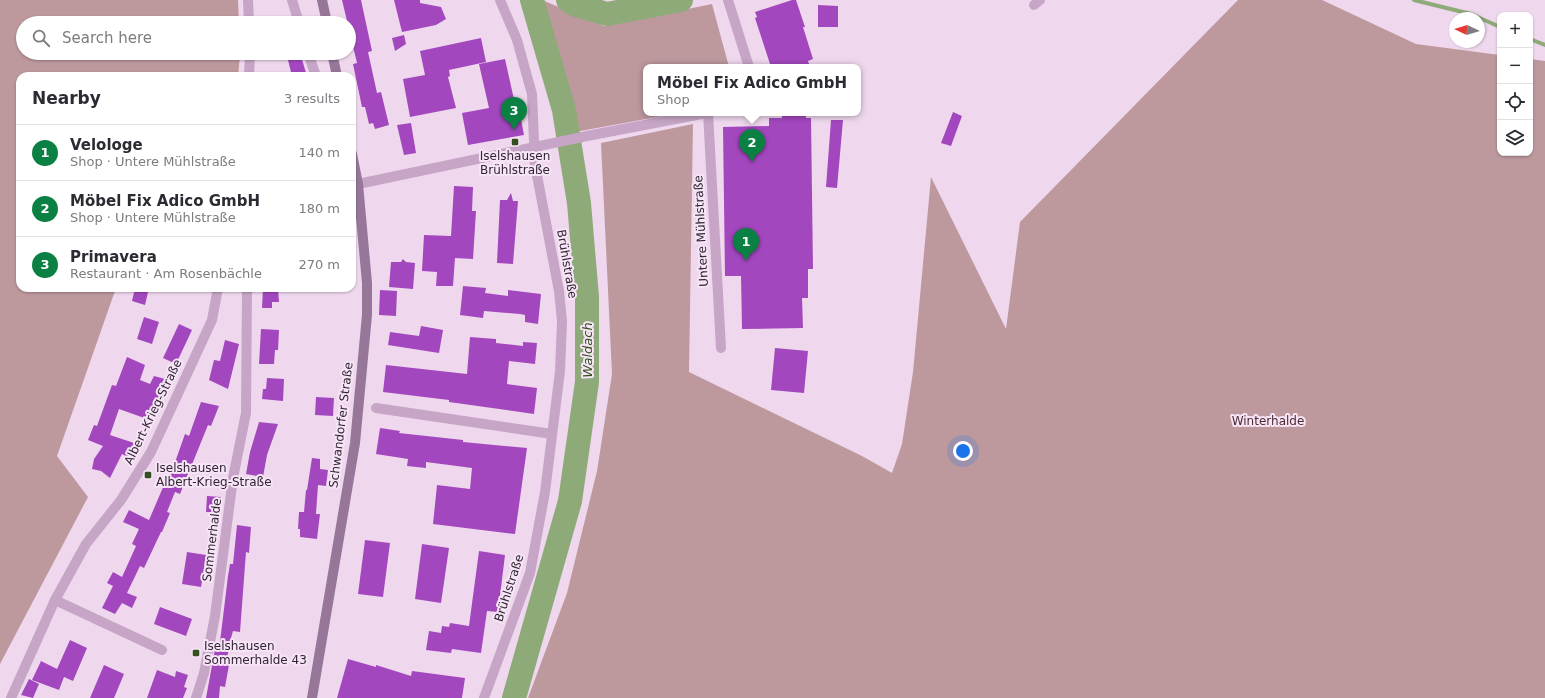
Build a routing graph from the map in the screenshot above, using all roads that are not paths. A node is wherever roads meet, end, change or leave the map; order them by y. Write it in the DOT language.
graph roads {
  1 [pos="248,0"];
  2 [pos="292,0"];
  3 [pos="322,0"];
  4 [pos="500,0"];
  5 [pos="728,0"];
  6 [pos="249,16"];
  7 [pos="297,16"];
  8 [pos="325,16"];
  9 [pos="250,60"];
  10 [pos="310,60"];
  11 [pos="334,60"];
  12 [pos="748,64"];
  13 [pos="249,72"];
  14 [pos="315,72"];
  15 [pos="336,72"];
  16 [pos="691,116"];
  17 [pos="707,116"];
  18 [pos="535,148"];
  19 [pos="356,177"];
  20 [pos="358,184"];
  21 [pos="217,292"];
  22 [pos="247,292"];
  23 [pos="721,348"];
  24 [pos="376,408"];
  25 [pos="552,434"];
  26 [pos="55,600"];
  27 [pos="162,650"];
  28 [pos="11,698"];
  29 [pos="196,698"];
  30 [pos="312,698"];
  31 [pos="484,698"];
  1 -- 6 [label="street"];
  2 -- 7 [label="street"];
  3 -- 8 [label="main road"];
  4 -- 18 [label="street, Brühlstraße"];
  5 -- 12 [label="street"];
  9 -- 13 [label="street"];
  10 -- 14 [label="street"];
  11 -- 15 [label="main road"];
  16 -- 18 [label="street, Untere Mühlstraße"];
  17 -- 23 [label="street, Untere Mühlstraße"];
  18 -- 20 [label="street, Untere Mühlstraße"];
  18 -- 25 [label="street, Brühlstraße"];
  19 -- 20 [label="main road, Schwandorfer Straße"];
  20 -- 30 [label="main road, Schwandorfer Straße"];
  21 -- 26 [label="street, Albert-Krieg-Straße"];
  22 -- 29 [label="street, Sommerhalde"];
  24 -- 25 [label="street"];
  25 -- 31 [label="street, Brühlstraße"];
  26 -- 27 [label="street"];
  26 -- 28 [label="street, Albert-Krieg-Straße"];
}
